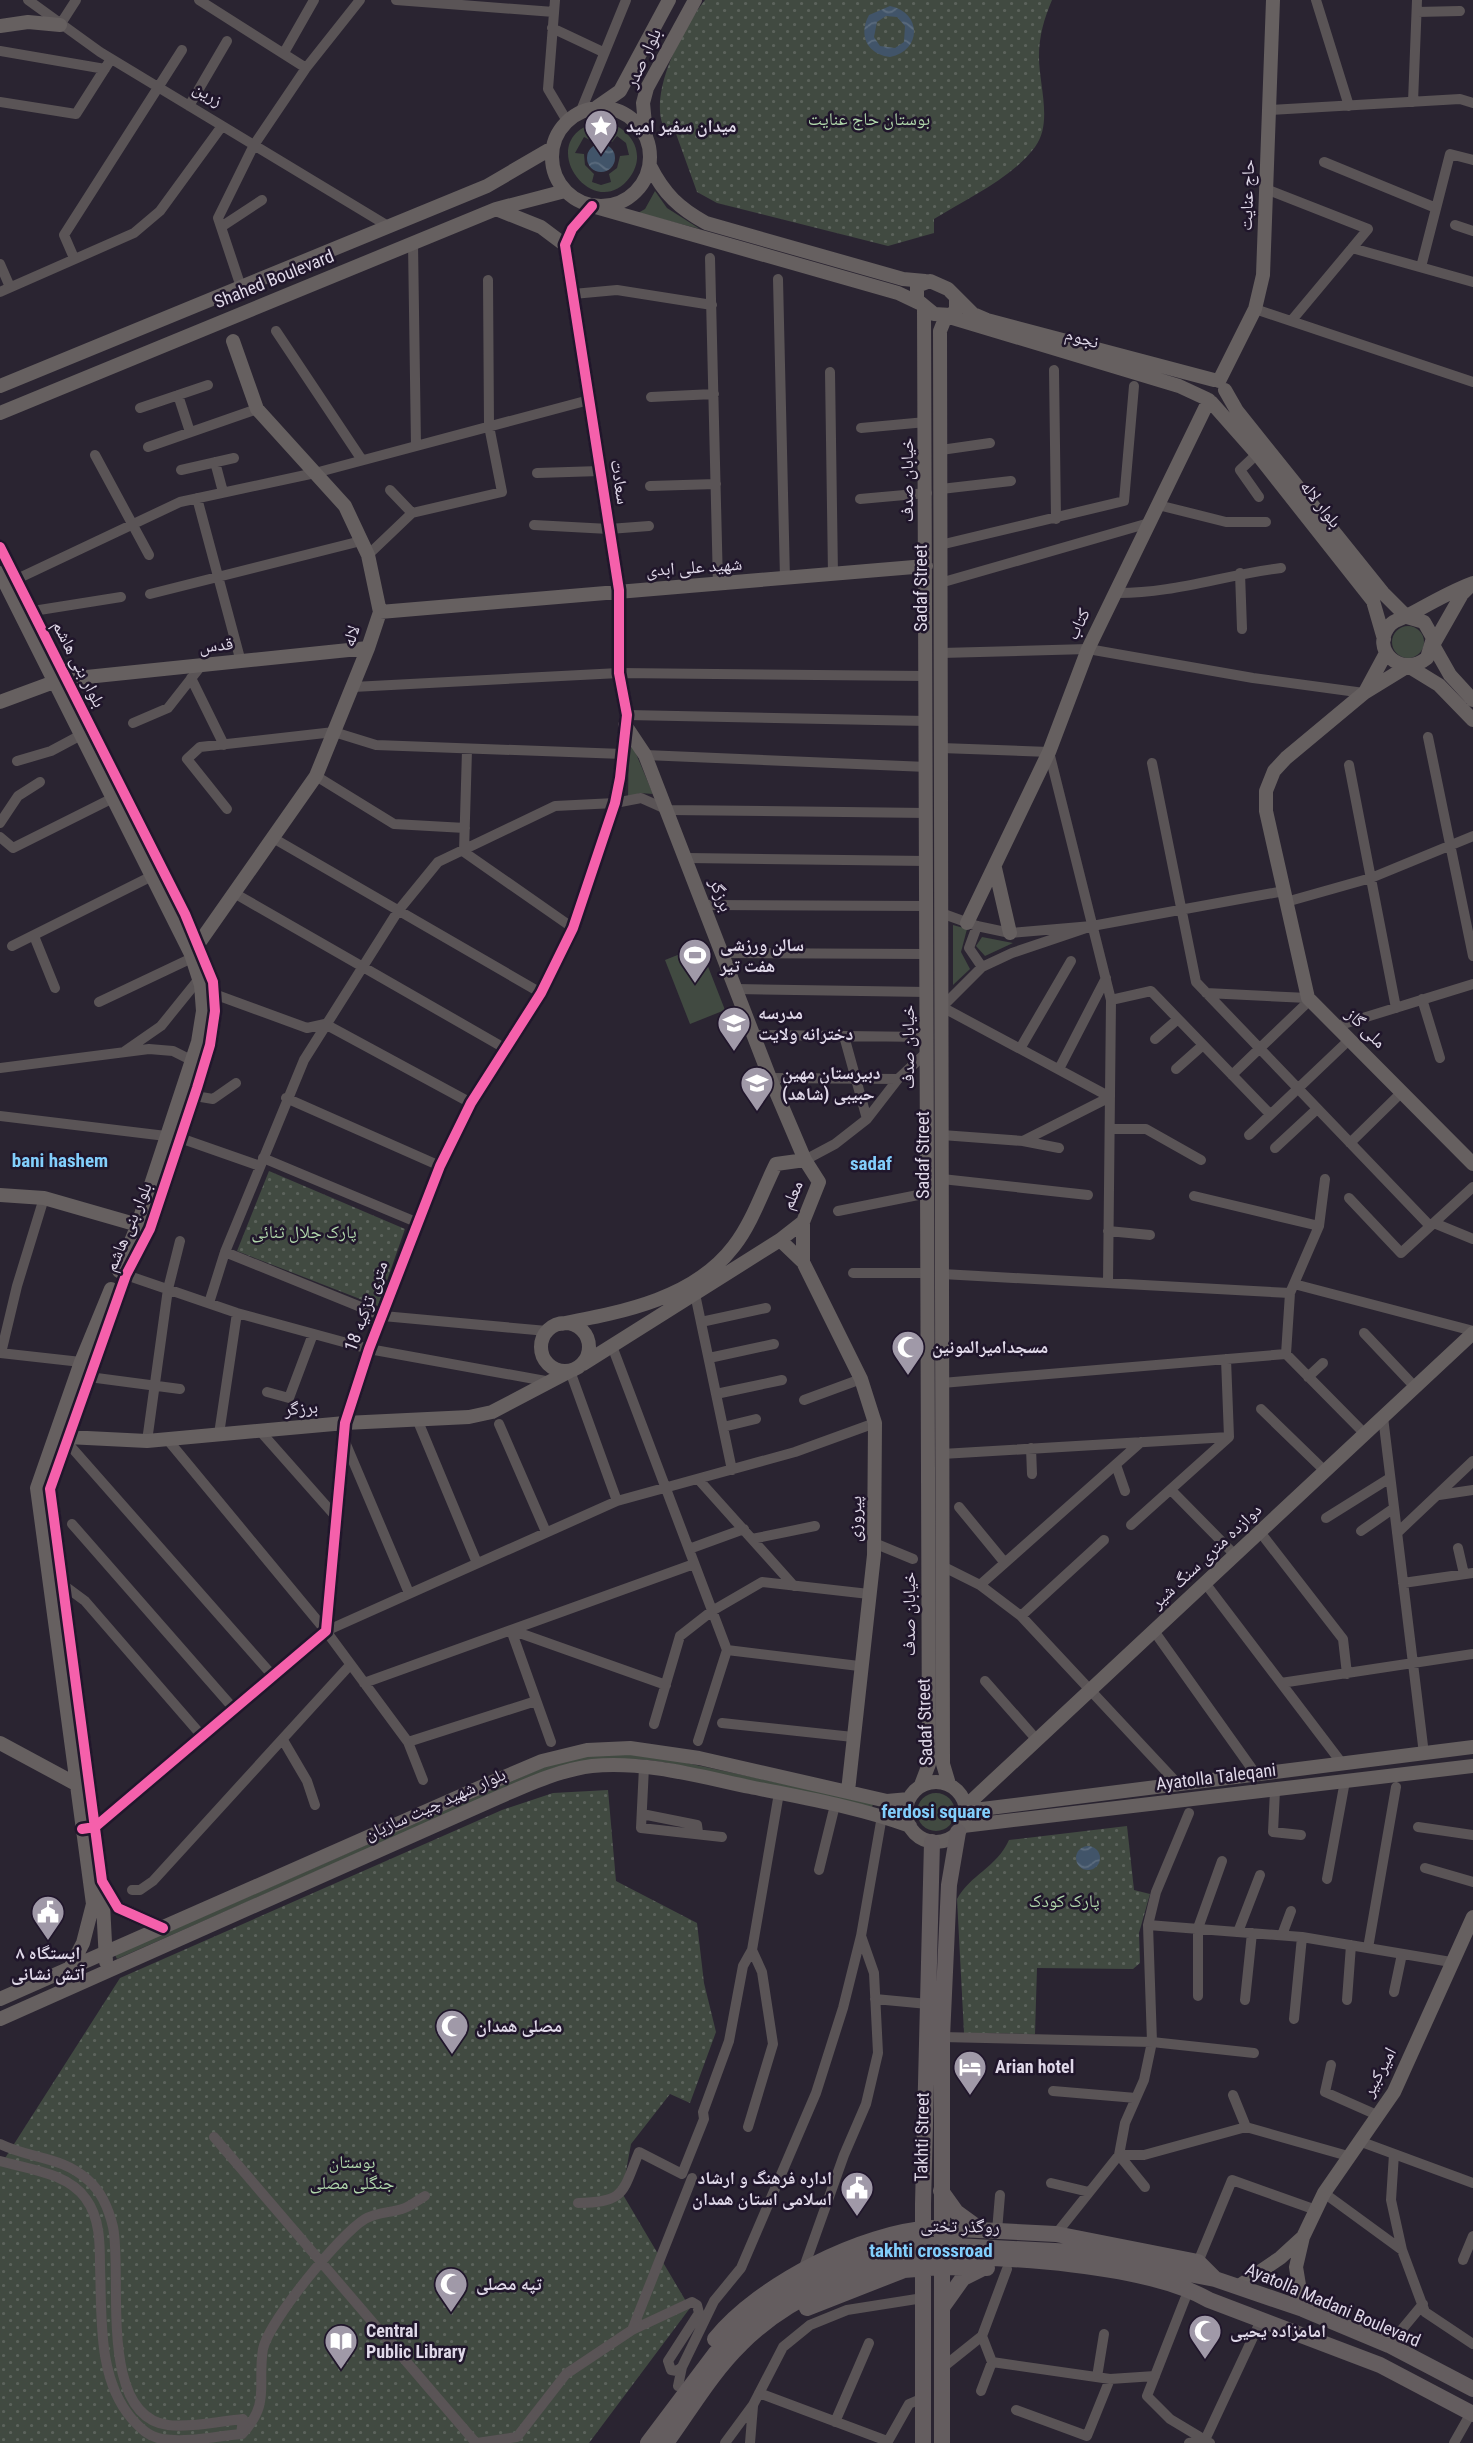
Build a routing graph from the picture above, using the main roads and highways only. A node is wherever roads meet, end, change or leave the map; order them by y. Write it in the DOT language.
graph roads {
  1 [pos="960,1829"];
  2 [pos="932,1842"];
  3 [pos="923,2188"];
  4 [pos="941,2191"];
  5 [pos="941,2227"];
  6 [pos="923,2228"];
  7 [pos="992,2230"];
  8 [pos="900,2231"];
  9 [pos="880,2237"];
  10 [pos="923,2267"];
  11 [pos="942,2267"];
  12 [pos="959,2267"];
  13 [pos="984,2268"];
  14 [pos="904,2270"];
  15 [pos="1191,2282"];
  16 [pos="866,2284"];
  17 [pos="923,2295"];
  18 [pos="942,2308"];
  19 [pos="1472,2386"];
  20 [pos="689,2390"];
  21 [pos="1472,2413"];
  22 [pos="680,2424"];
  23 [pos="648,2443"];
  24 [pos="666,2443"];
  25 [pos="923,2443"];
  26 [pos="942,2443"];
  1 -- 4 [label="main road, Takhti Street"];
  2 -- 3 [label="main road, Takhti Street"];
  3 -- 6 [label="main road, Takhti Street"];
  3 -- 9 [label="main road"];
  4 -- 5 [label="main road, Takhti Street"];
  4 -- 7 [label="main road"];
  5 -- 6 [label="main road"];
  5 -- 11 [label="main road, Takhti Street"];
  6 -- 8 [label="main road"];
  6 -- 10 [label="main road, Takhti Street"];
  7 -- 12 [label="main road"];
  7 -- 15 [label="main road"];
  8 -- 9 [label="main road"];
  8 -- 14 [label="main road"];
  9 -- 20 [label="main road"];
  10 -- 11 [label="main road"];
  10 -- 14 [label="main road"];
  10 -- 17 [label="main road, Takhti Street"];
  11 -- 12 [label="main road"];
  11 -- 18 [label="main road, Takhti Street"];
  12 -- 13 [label="main road"];
  13 -- 15 [label="main road"];
  13 -- 18 [label="main road"];
  14 -- 16 [label="main road"];
  15 -- 19 [label="main road, Ayatolla Madani Boulevard"];
  15 -- 20 [label="main road, روگذر تختی"];
  15 -- 21 [label="main road, Ayatolla Madani Boulevard"];
  16 -- 17 [label="main road"];
  16 -- 22 [label="main road"];
  17 -- 25 [label="main road, Takhti Street"];
  18 -- 26 [label="main road, Takhti Street"];
  20 -- 22 [label="main road"];
  20 -- 23 [label="main road"];
  22 -- 24 [label="main road"];
}
